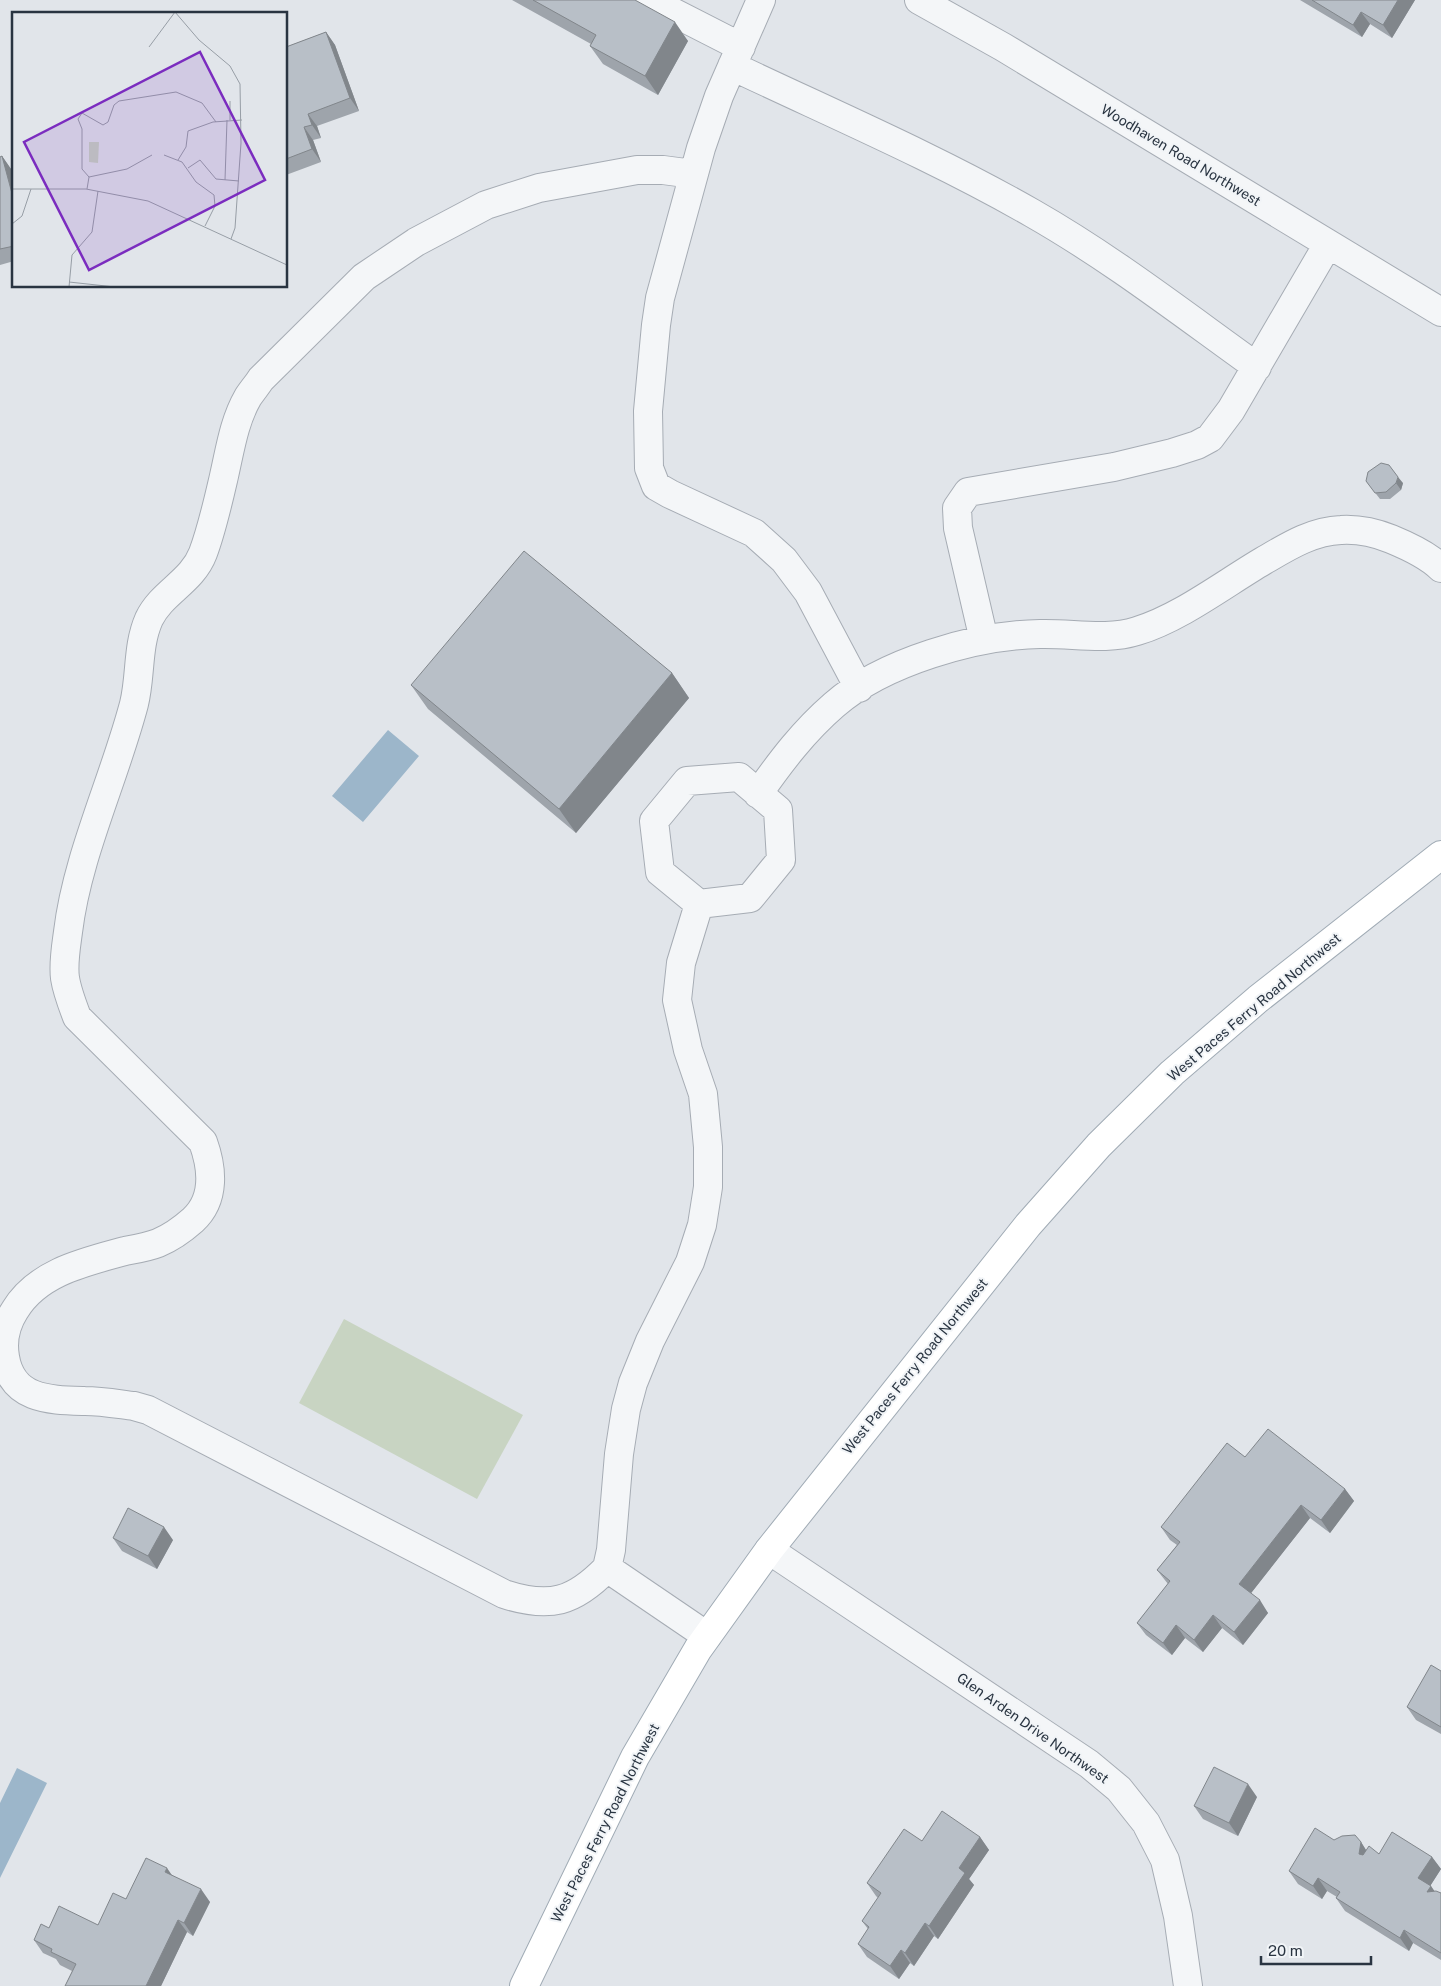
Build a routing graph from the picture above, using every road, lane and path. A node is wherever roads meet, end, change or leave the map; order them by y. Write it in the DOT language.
graph roads {
  1 [pos="649,0"];
  2 [pos="761,0"];
  3 [pos="919,0"];
  4 [pos="737,57"];
  5 [pos="693,174"];
  6 [pos="1328,244"];
  7 [pos="1441,312"];
  8 [pos="1257,367"];
  9 [pos="1441,568"];
  10 [pos="984,640"];
  11 [pos="859,688"];
  12 [pos="758,794"];
  13 [pos="1441,855"];
  14 [pos="699,904"];
  15 [pos="769,1550"];
  16 [pos="607,1568"];
  17 [pos="707,1636"];
  18 [pos="524,1986"];
  19 [pos="1188,1986"];
  1 -- 4 [label="street"];
  2 -- 4 [label="street"];
  3 -- 6 [label="street, Woodhaven Road Northwest"];
  4 -- 5 [label="street"];
  4 -- 8 [label="street"];
  5 -- 11 [label="street"];
  5 -- 16 [label="street"];
  6 -- 7 [label="street, Woodhaven Road Northwest"];
  6 -- 8 [label="street"];
  8 -- 10 [label="street"];
  9 -- 10 [label="street"];
  10 -- 11 [label="street"];
  11 -- 12 [label="street"];
  12 -- 14 [label="street"];
  12 -- 14 [label="street"];
  13 -- 15 [label="main road, West Paces Ferry Road Northwest"];
  14 -- 16 [label="street"];
  15 -- 17 [label="main road, West Paces Ferry Road Northwest"];
  15 -- 19 [label="street, Glen Arden Drive Northwest"];
  16 -- 17 [label="street"];
  17 -- 18 [label="main road, West Paces Ferry Road Northwest"];
}
